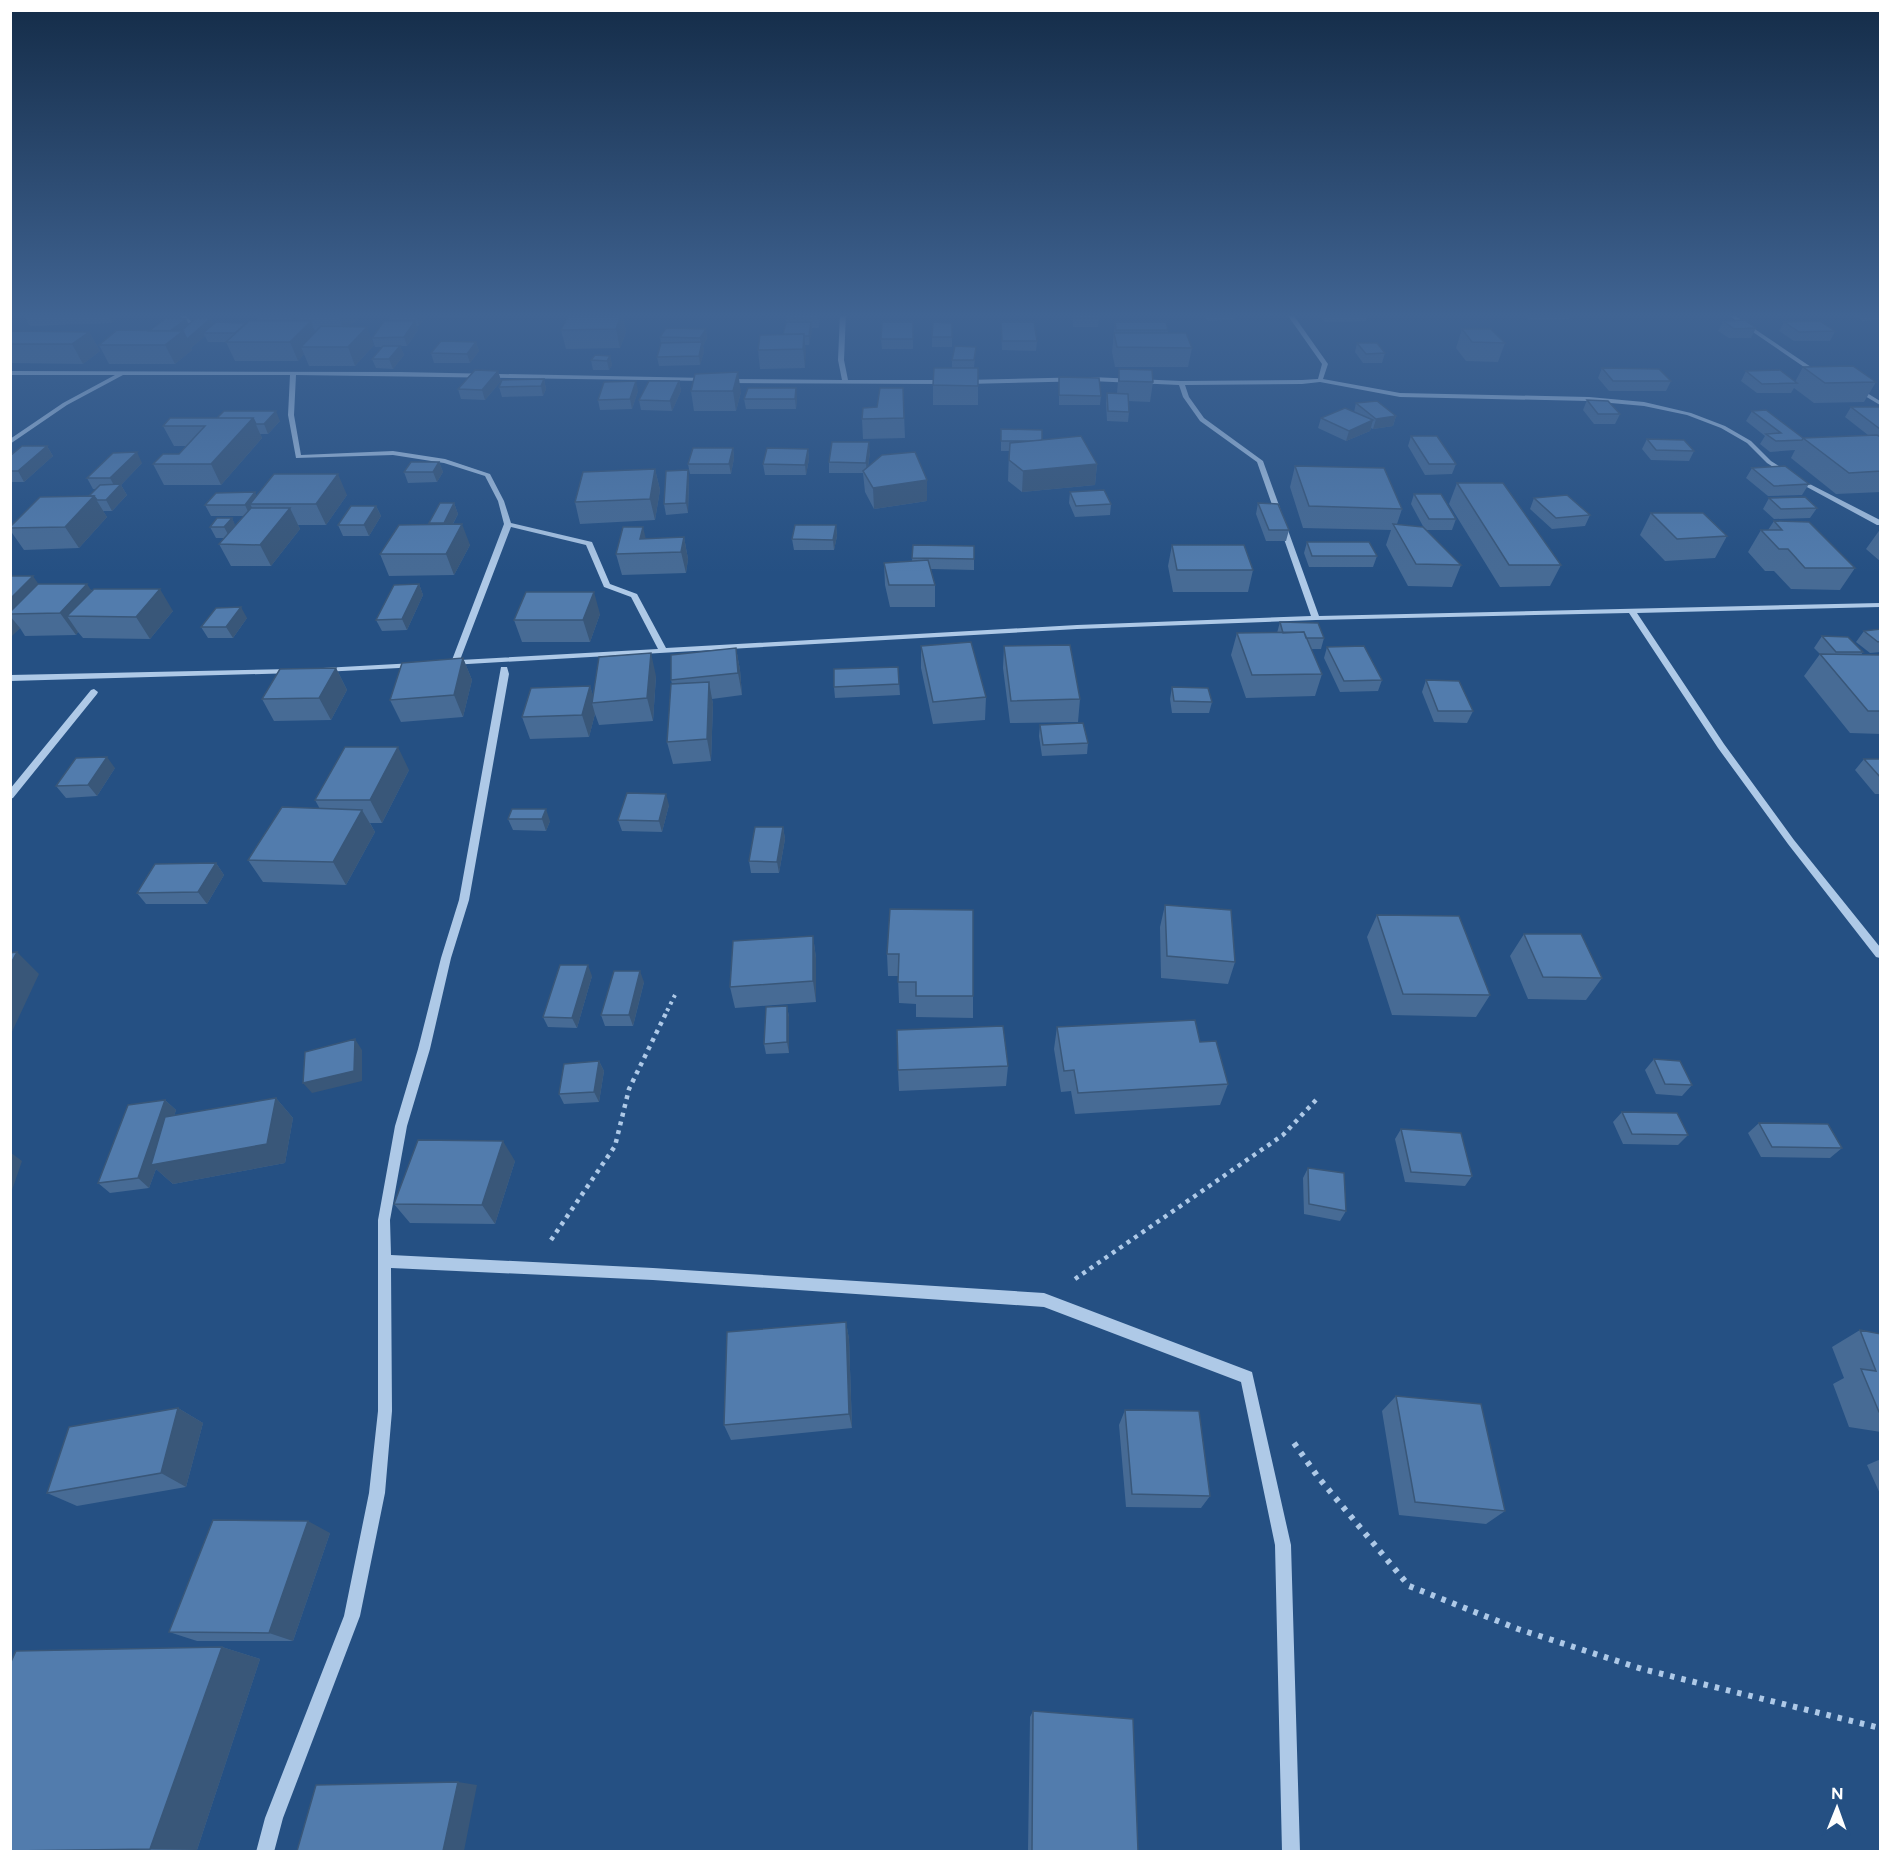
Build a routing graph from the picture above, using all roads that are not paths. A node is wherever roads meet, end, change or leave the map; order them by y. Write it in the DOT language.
graph roads {
  1 [pos="73,400"];
  2 [pos="292,400"];
  3 [pos="1186,400"];
  4 [pos="1599,400"];
  5 [pos="10,442"];
  6 [pos="1881,523"];
  7 [pos="508,524"];
  8 [pos="1881,605"];
  9 [pos="1632,612"];
  10 [pos="1316,618"];
  11 [pos="663,651"];
  12 [pos="444,663"];
  13 [pos="455,663"];
  14 [pos="422,664"];
  15 [pos="504,669"];
  16 [pos="297,670"];
  17 [pos="309,670"];
  18 [pos="10,678"];
  19 [pos="94,692"];
  20 [pos="10,796"];
  21 [pos="1881,954"];
  22 [pos="384,1261"];
  23 [pos="265,1851"];
  24 [pos="1291,1851"];
  1 -- 5 [label="street"];
  2 -- 7 [label="street"];
  3 -- 10 [label="street"];
  4 -- 6 [label="street"];
  7 -- 11 [label="street"];
  7 -- 13 [label="street"];
  8 -- 9 [label="street"];
  9 -- 10 [label="street"];
  9 -- 21 [label="street"];
  10 -- 11 [label="street"];
  11 -- 13 [label="street"];
  12 -- 13 [label="street"];
  14 -- 17 [label="street"];
  15 -- 22 [label="street"];
  16 -- 18 [label="street"];
  19 -- 20 [label="street"];
  22 -- 23 [label="street"];
  22 -- 24 [label="street"];
}
